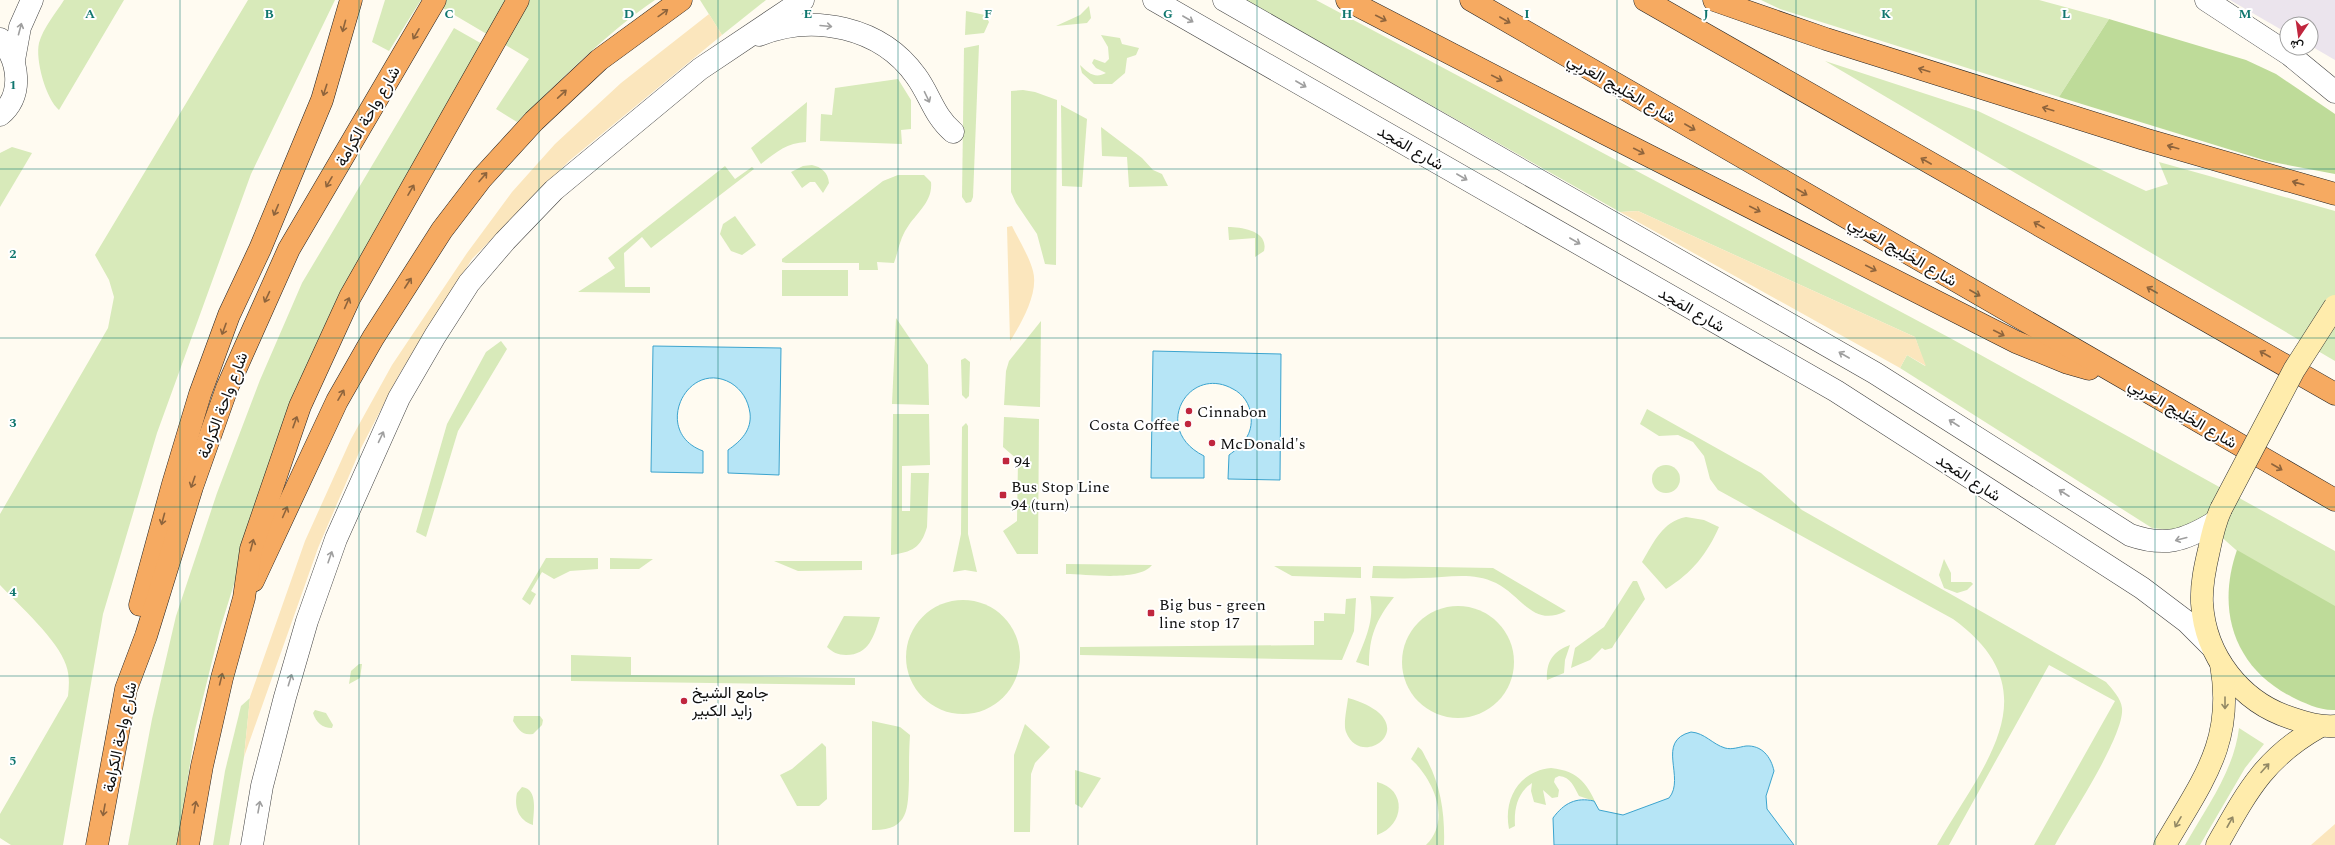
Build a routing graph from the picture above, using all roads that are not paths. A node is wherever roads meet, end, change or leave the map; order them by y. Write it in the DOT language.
graph roads {
  1 [pos="32,0"];
  2 [pos="351,0"];
  3 [pos="435,0"];
  4 [pos="518,0"];
  5 [pos="681,0"];
  6 [pos="803,0"];
  7 [pos="1154,0"];
  8 [pos="1224,0"];
  9 [pos="1347,0"];
  10 [pos="1471,0"];
  11 [pos="1645,0"];
  12 [pos="1714,0"];
  13 [pos="2206,0"];
  14 [pos="0,39"];
  15 [pos="14,60"];
  16 [pos="700,70"];
  17 [pos="2335,92"];
  18 [pos="0,115"];
  19 [pos="953,132"];
  20 [pos="2332,192"];
  21 [pos="2335,306"];
  22 [pos="2122,378"];
  23 [pos="2335,394"];
  24 [pos="2335,500"];
  25 [pos="2218,515"];
  26 [pos="244,598"];
  27 [pos="2216,655"];
  28 [pos="126,689"];
  29 [pos="2327,726"];
  30 [pos="97,845"];
  31 [pos="188,845"];
  32 [pos="252,845"];
  33 [pos="2165,845"];
  34 [pos="2217,845"];
  15 -- 1 [label="street, one-way"];
  2 -- 28 [label="highway, one-way"];
  3 -- 28 [label="highway, شارع واحة الكرامة, one-way"];
  26 -- 4 [label="highway, one-way"];
  26 -- 5 [label="highway, one-way"];
  6 -- 16 [label="street"];
  7 -- 27 [label="street, شارع المَجد, one-way"];
  25 -- 8 [label="street, one-way"];
  9 -- 22 [label="highway, one-way"];
  10 -- 22 [label="highway, شارع الخَلِيج العَربِي, one-way"];
  23 -- 11 [label="highway, one-way"];
  20 -- 12 [label="highway, one-way"];
  13 -- 17 [label="street"];
  14 -- 15 [label="street"];
  15 -- 18 [label="street"];
  16 -- 19 [label="street, one-way"];
  32 -- 16 [label="street, one-way"];
  21 -- 25 [label="main road, bridge"];
  22 -- 24 [label="highway, شارع الخَلِيج العَربِي, one-way"];
  25 -- 27 [label="main road"];
  31 -- 26 [label="highway, one-way"];
  27 -- 29 [label="main road"];
  27 -- 33 [label="main road, one-way"];
  28 -- 30 [label="highway, شارع واحة الكرامة, one-way"];
  34 -- 29 [label="main road, one-way"];
}
